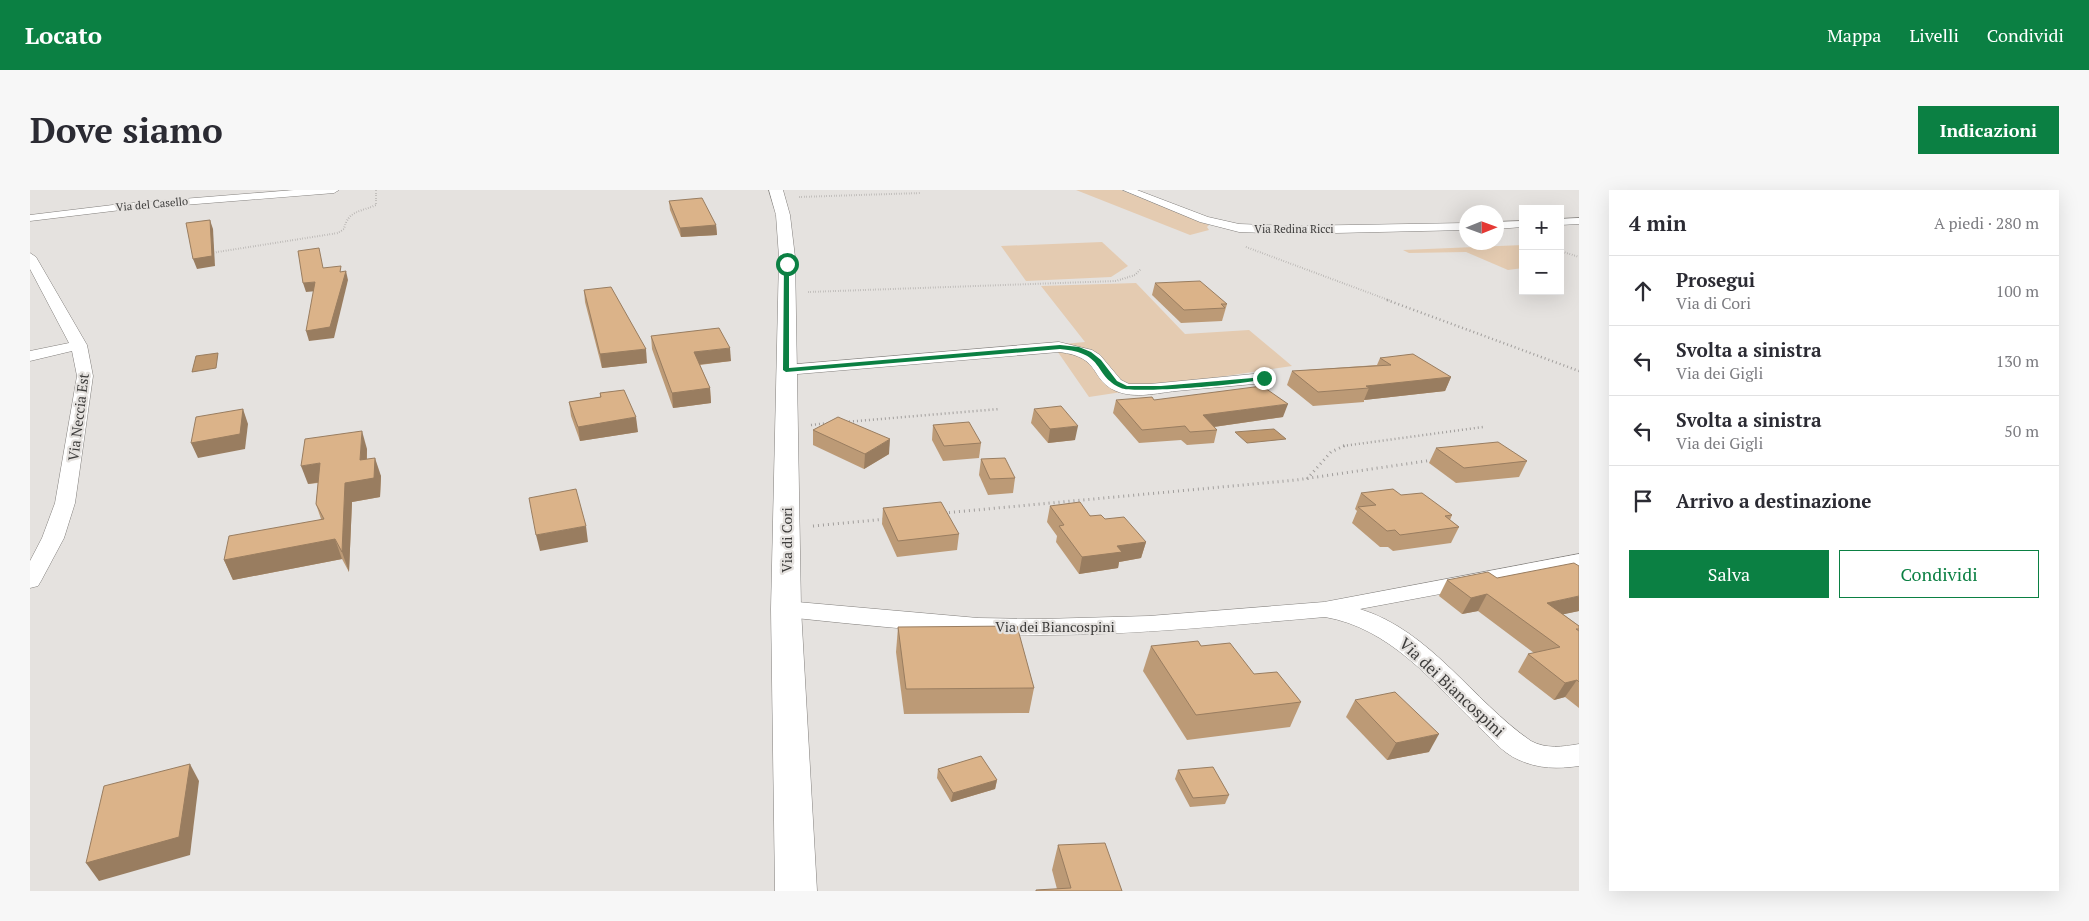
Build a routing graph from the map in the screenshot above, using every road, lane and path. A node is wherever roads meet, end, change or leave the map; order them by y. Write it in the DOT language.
graph roads {
  1 [pos="334,190"];
  2 [pos="376,190"];
  3 [pos="1128,190"];
  4 [pos="921,193"];
  5 [pos="777,194"];
  6 [pos="30,218"];
  7 [pos="1579,221"];
  8 [pos="1564,222"];
  9 [pos="1220,224"];
  10 [pos="1519,224"];
  11 [pos="1504,225"];
  12 [pos="1459,227"];
  13 [pos="1564,252"];
  14 [pos="206,254"];
  15 [pos="30,257"];
  16 [pos="1579,257"];
  17 [pos="1141,269"];
  18 [pos="786,293"];
  19 [pos="75,339"];
  20 [pos="30,341"];
  21 [pos="30,356"];
  22 [pos="786,370"];
  23 [pos="1579,371"];
  24 [pos="1264,378"];
  25 [pos="999,409"];
  26 [pos="844,422"];
  27 [pos="835,423"];
  28 [pos="786,427"];
  29 [pos="1483,427"];
  30 [pos="1434,460"];
  31 [pos="1307,479"];
  32 [pos="943,514"];
  33 [pos="894,518"];
  34 [pos="786,528"];
  35 [pos="1579,561"];
  36 [pos="30,581"];
  37 [pos="1325,609"];
  38 [pos="786,610"];
  39 [pos="1579,755"];
  40 [pos="796,891"];
  1 -- 6 [label="street, Via del Casello"];
  2 -- 14 [label="path"];
  3 -- 9 [label="street, Via Redina Ricci"];
  4 -- 5 [label="path"];
  5 -- 18 [label="main road, Via di Cori"];
  7 -- 8 [label="street"];
  9 -- 12 [label="street, Via Redina Ricci"];
  9 -- 23 [label="path"];
  10 -- 11 [label="street"];
  13 -- 16 [label="path"];
  15 -- 19 [label="street, Via Neccia Est"];
  17 -- 18 [label="path"];
  18 -- 22 [label="main road, Via di Cori"];
  19 -- 20 [label="street"];
  19 -- 21 [label="street"];
  19 -- 36 [label="street, Via Neccia Est"];
  22 -- 24 [label="street"];
  22 -- 28 [label="main road, Via di Cori"];
  25 -- 26 [label="path"];
  27 -- 28 [label="path"];
  28 -- 34 [label="main road, Via di Cori"];
  29 -- 31 [label="path"];
  30 -- 31 [label="path"];
  31 -- 32 [label="path"];
  33 -- 34 [label="path"];
  34 -- 38 [label="main road, Via di Cori"];
  35 -- 37 [label="street, Via dei Biancospini"];
  37 -- 38 [label="street, Via dei Biancospini"];
  37 -- 39 [label="street, Via dei Biancospini"];
  38 -- 40 [label="main road, Via di Cori"];
}
